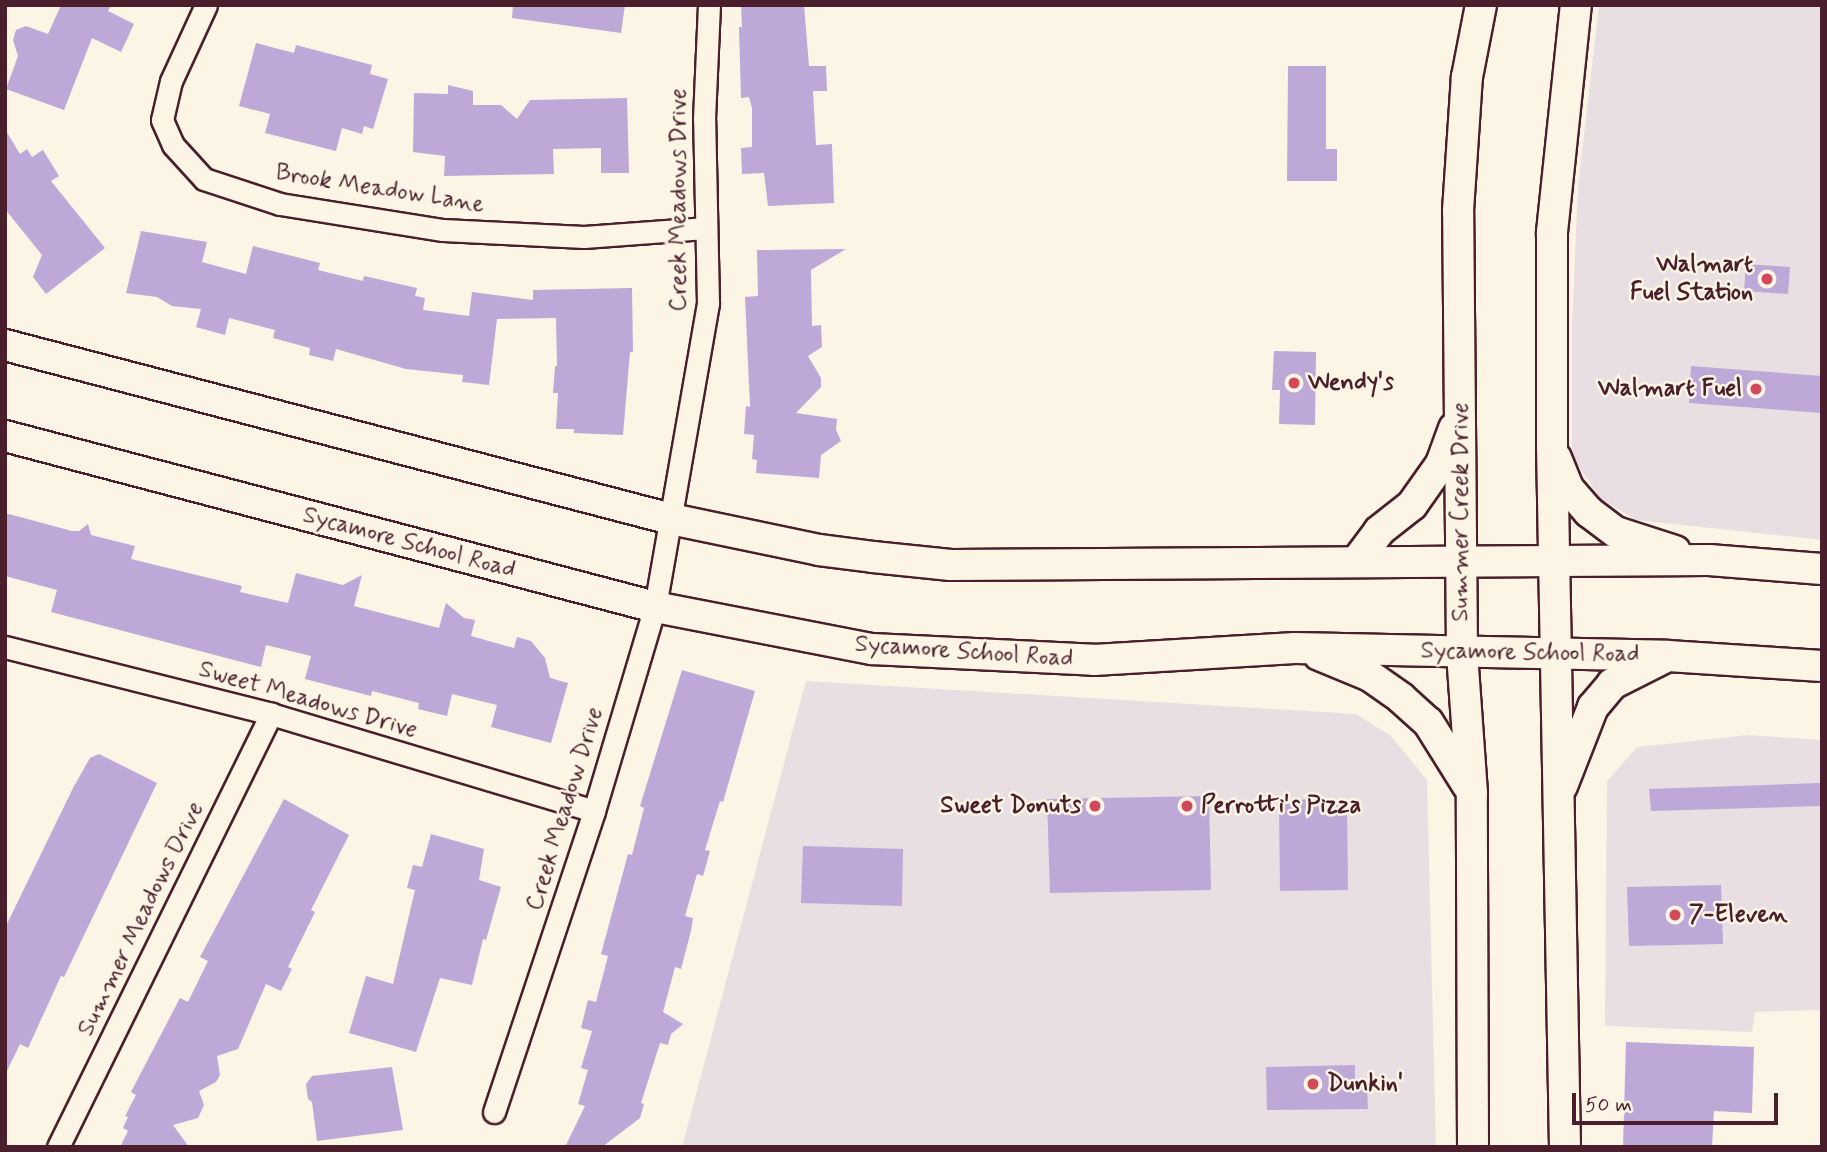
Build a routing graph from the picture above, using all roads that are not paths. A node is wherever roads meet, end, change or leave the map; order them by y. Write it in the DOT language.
graph roads {
  1 [pos="206,5"];
  2 [pos="709,5"];
  3 [pos="1481,5"];
  4 [pos="1576,5"];
  5 [pos="706,228"];
  6 [pos="5,345"];
  7 [pos="1461,412"];
  8 [pos="5,436"];
  9 [pos="1552,445"];
  10 [pos="671,519"];
  11 [pos="1554,560"];
  12 [pos="1709,560"];
  13 [pos="1462,561"];
  14 [pos="1356,562"];
  15 [pos="1822,569"];
  16 [pos="655,607"];
  17 [pos="5,647"];
  18 [pos="1295,648"];
  19 [pos="1462,652"];
  20 [pos="1556,654"];
  21 [pos="1668,656"];
  22 [pos="1822,666"];
  23 [pos="271,714"];
  24 [pos="1472,793"];
  25 [pos="1558,796"];
  26 [pos="594,811"];
  27 [pos="495,1112"];
  28 [pos="58,1147"];
  29 [pos="1473,1147"];
  30 [pos="1565,1147"];
  1 -- 5 [label="street, Brook Meadow Lane"];
  2 -- 5 [label="street, Creek Meadows Drive"];
  3 -- 7 [label="main road, Summer Creek Drive"];
  4 -- 9 [label="main road"];
  5 -- 10 [label="street, Creek Meadows Drive"];
  6 -- 10 [label="main road"];
  7 -- 13 [label="main road, Summer Creek Drive"];
  7 -- 14 [label="main road"];
  8 -- 16 [label="main road, Sycamore School Road"];
  9 -- 11 [label="main road"];
  9 -- 12 [label="main road"];
  10 -- 14 [label="main road"];
  10 -- 16 [label="street, Creek Meadow Drive"];
  11 -- 12 [label="main road"];
  11 -- 13 [label="main road"];
  11 -- 20 [label="main road"];
  12 -- 15 [label="main road"];
  13 -- 14 [label="main road"];
  13 -- 19 [label="main road, Summer Creek Drive"];
  16 -- 18 [label="main road, Sycamore School Road"];
  16 -- 26 [label="street, Creek Meadow Drive"];
  17 -- 23 [label="street, Sweet Meadows Drive"];
  18 -- 19 [label="main road, Sycamore School Road"];
  18 -- 24 [label="main road"];
  19 -- 20 [label="main road, Sycamore School Road"];
  19 -- 24 [label="main road, Summer Creek Drive"];
  20 -- 21 [label="main road, Sycamore School Road"];
  20 -- 25 [label="main road"];
  21 -- 22 [label="main road, Sycamore School Road"];
  21 -- 25 [label="main road"];
  23 -- 26 [label="street, Sweet Meadows Drive"];
  23 -- 28 [label="street, Summer Meadows Drive"];
  24 -- 29 [label="main road, Summer Creek Drive"];
  25 -- 30 [label="main road"];
  26 -- 27 [label="street, Creek Meadow Drive"];
}
